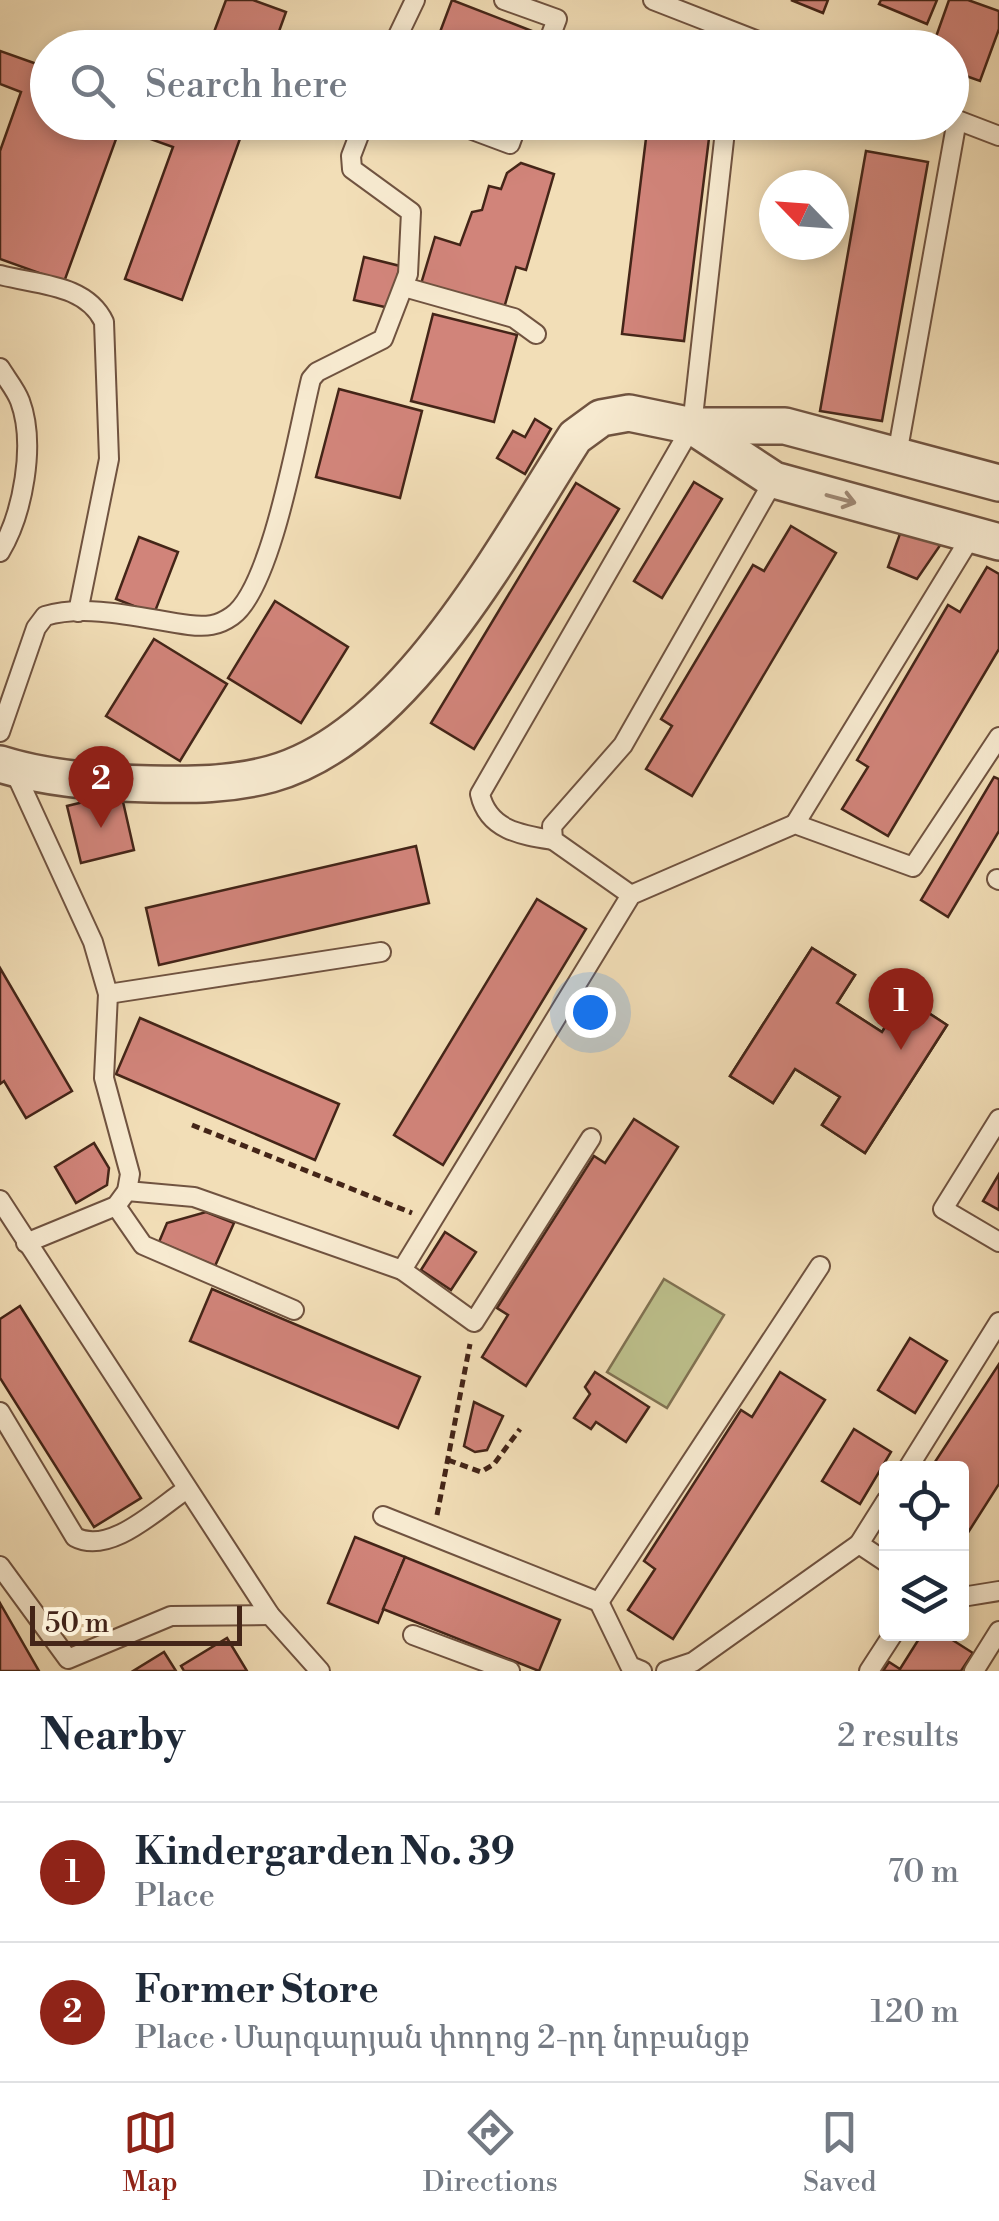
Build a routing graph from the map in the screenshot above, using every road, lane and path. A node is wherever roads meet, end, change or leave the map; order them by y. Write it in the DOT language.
graph roads {
  1 [pos="415,0"];
  2 [pos="504,0"];
  3 [pos="653,0"];
  4 [pos="401,30"];
  5 [pos="553,30"];
  6 [pos="711,30"];
  7 [pos="969,125"];
  8 [pos="999,136"];
  9 [pos="357,140"];
  10 [pos="724,140"];
  11 [pos="951,140"];
  12 [pos="0,275"];
  13 [pos="404,287"];
  14 [pos="536,334"];
  15 [pos="0,368"];
  16 [pos="692,426"];
  17 [pos="905,457"];
  18 [pos="774,480"];
  19 [pos="999,483"];
  20 [pos="900,515"];
  21 [pos="986,538"];
  22 [pos="0,552"];
  23 [pos="78,612"];
  24 [pos="0,732"];
  25 [pos="999,737"];
  26 [pos="6,766"];
  27 [pos="795,824"];
  28 [pos="554,840"];
  29 [pos="631,895"];
  30 [pos="381,952"];
  31 [pos="108,994"];
  32 [pos="999,1120"];
  33 [pos="192,1125"];
  34 [pos="591,1138"];
  35 [pos="122,1198"];
  36 [pos="0,1200"];
  37 [pos="432,1222"];
  38 [pos="999,1242"];
  39 [pos="26,1243"];
  40 [pos="820,1266"];
  41 [pos="402,1270"];
  42 [pos="294,1310"];
  43 [pos="474,1322"];
  44 [pos="999,1322"];
  45 [pos="0,1412"];
  46 [pos="520,1429"];
  47 [pos="448,1460"];
  48 [pos="912,1461"];
  49 [pos="187,1489"];
  50 [pos="879,1513"];
  51 [pos="383,1516"];
  52 [pos="433,1536"];
  53 [pos="859,1544"];
  54 [pos="879,1557"];
  55 [pos="0,1566"];
  56 [pos="999,1591"];
  57 [pos="969,1597"];
  58 [pos="600,1602"];
  59 [pos="270,1616"];
  60 [pos="999,1631"];
  61 [pos="414,1634"];
  62 [pos="888,1641"];
  63 [pos="631,1669"];
  64 [pos="320,1671"];
  65 [pos="510,1671"];
  66 [pos="666,1671"];
  67 [pos="869,1671"];
  68 [pos="974,1671"];
  1 -- 4 [label="lane"];
  2 -- 5 [label="lane"];
  3 -- 6 [label="lane"];
  7 -- 8 [label="lane"];
  9 -- 13 [label="lane"];
  10 -- 16 [label="lane"];
  11 -- 17 [label="lane"];
  12 -- 23 [label="lane"];
  13 -- 14 [label="lane"];
  13 -- 23 [label="lane"];
  15 -- 22 [label="lane"];
  16 -- 17 [label="street"];
  16 -- 18 [label="street"];
  16 -- 26 [label="street"];
  16 -- 28 [label="lane"];
  17 -- 19 [label="street"];
  17 -- 20 [label="street"];
  18 -- 20 [label="street, one-way"];
  18 -- 28 [label="lane"];
  20 -- 21 [label="street"];
  21 -- 27 [label="lane"];
  23 -- 24 [label="lane"];
  25 -- 27 [label="lane"];
  26 -- 31 [label="lane"];
  27 -- 29 [label="lane"];
  28 -- 29 [label="lane"];
  29 -- 37 [label="lane"];
  30 -- 31 [label="lane"];
  31 -- 35 [label="lane"];
  32 -- 38 [label="lane"];
  33 -- 37 [label="path"];
  34 -- 43 [label="lane"];
  35 -- 39 [label="lane"];
  35 -- 41 [label="lane"];
  35 -- 42 [label="lane"];
  36 -- 39 [label="lane"];
  37 -- 41 [label="lane"];
  39 -- 49 [label="lane"];
  40 -- 58 [label="lane"];
  41 -- 43 [label="lane"];
  43 -- 47 [label="path"];
  44 -- 48 [label="lane"];
  45 -- 49 [label="lane"];
  46 -- 47 [label="path"];
  47 -- 52 [label="path"];
  49 -- 59 [label="lane"];
  50 -- 53 [label="lane"];
  51 -- 52 [label="lane"];
  52 -- 58 [label="lane"];
  53 -- 54 [label="lane"];
  53 -- 66 [label="lane"];
  55 -- 59 [label="lane"];
  56 -- 57 [label="lane"];
  58 -- 63 [label="lane"];
  59 -- 64 [label="lane"];
  60 -- 68 [label="lane"];
  61 -- 65 [label="lane"];
  62 -- 67 [label="lane"];
}
